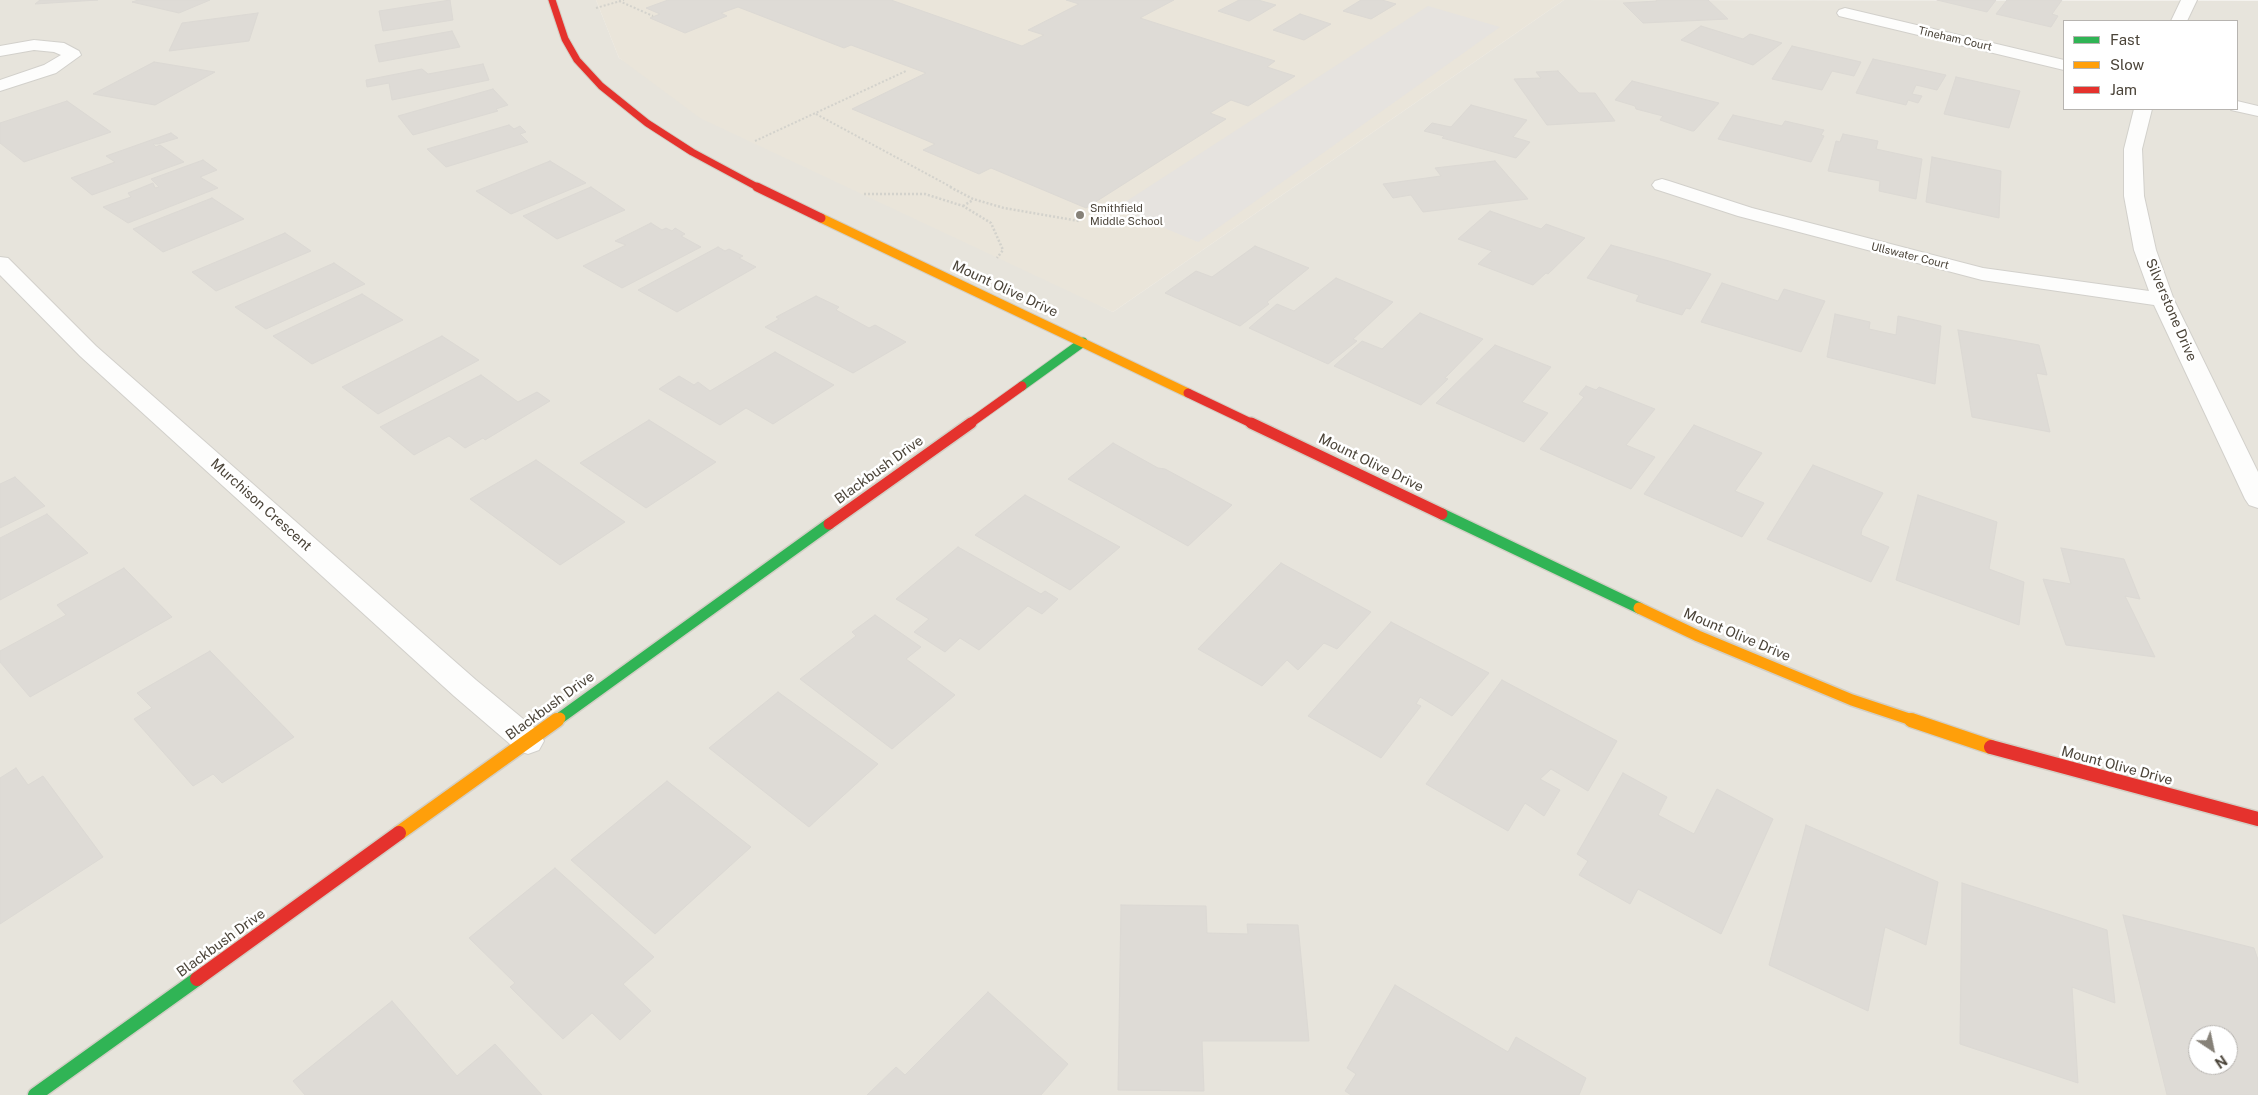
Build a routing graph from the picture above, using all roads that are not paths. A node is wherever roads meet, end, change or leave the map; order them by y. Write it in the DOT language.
graph roads {
  1 [pos="552,0"];
  2 [pos="2189,0"];
  3 [pos="1845,13"];
  4 [pos="2179,20"];
  5 [pos="0,51"];
  6 [pos="2063,65"];
  7 [pos="0,86"];
  8 [pos="2238,106"];
  9 [pos="2143,110"];
  10 [pos="2258,112"];
  11 [pos="1662,185"];
  12 [pos="0,263"];
  13 [pos="2163,300"];
  14 [pos="1082,342"];
  15 [pos="2258,498"];
  16 [pos="528,741"];
  17 [pos="2258,819"];
  18 [pos="35,1095"];
  1 -- 14 [label="street, Mount Olive Drive"];
  2 -- 4 [label="street"];
  3 -- 6 [label="street, Tineham Court"];
  5 -- 7 [label="street"];
  8 -- 10 [label="street"];
  9 -- 13 [label="street, Silverstone Drive"];
  11 -- 13 [label="street, Ullswater Court"];
  12 -- 16 [label="street, Murchison Crescent"];
  13 -- 15 [label="street, Silverstone Drive"];
  14 -- 16 [label="street, Blackbush Drive"];
  14 -- 17 [label="street, Mount Olive Drive"];
  16 -- 18 [label="street, Blackbush Drive"];
}
